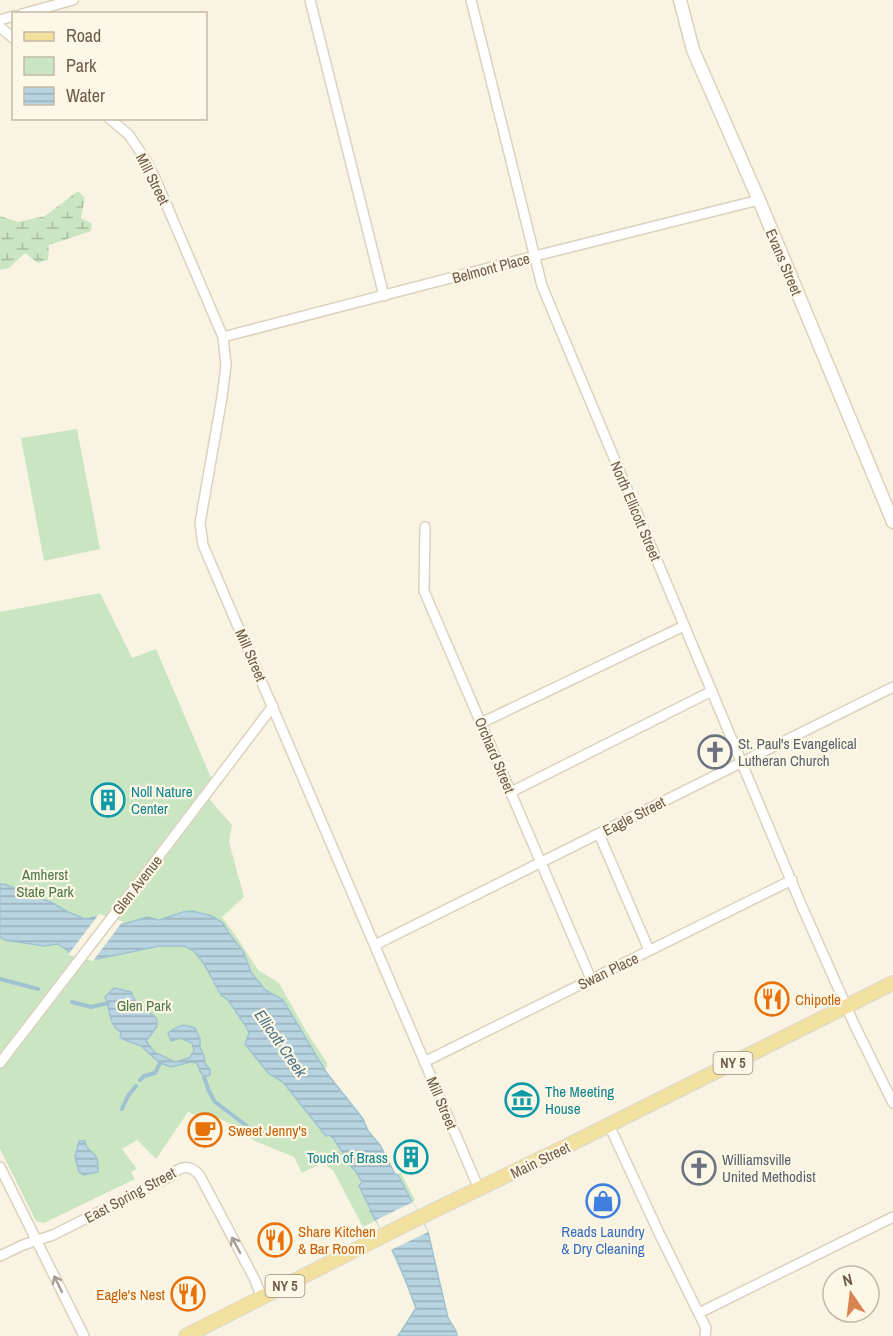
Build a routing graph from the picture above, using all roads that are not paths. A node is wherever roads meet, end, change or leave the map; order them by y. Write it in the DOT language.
graph roads {
  1 [pos="73,0"];
  2 [pos="310,0"];
  3 [pos="471,0"];
  4 [pos="680,0"];
  5 [pos="29,12"];
  6 [pos="0,27"];
  7 [pos="12,37"];
  8 [pos="111,120"];
  9 [pos="759,200"];
  10 [pos="535,256"];
  11 [pos="384,296"];
  12 [pos="223,337"];
  13 [pos="893,522"];
  14 [pos="425,527"];
  15 [pos="684,626"];
  16 [pos="893,687"];
  17 [pos="712,691"];
  18 [pos="273,706"];
  19 [pos="481,723"];
  20 [pos="742,762"];
  21 [pos="511,792"];
  22 [pos="599,834"];
  23 [pos="542,862"];
  24 [pos="792,880"];
  25 [pos="375,945"];
  26 [pos="649,950"];
  27 [pos="591,979"];
  28 [pos="893,983"];
  29 [pos="846,1006"];
  30 [pos="424,1062"];
  31 [pos="0,1063"];
  32 [pos="893,1103"];
  33 [pos="609,1125"];
  34 [pos="0,1167"];
  35 [pos="479,1189"];
  36 [pos="893,1217"];
  37 [pos="36,1241"];
  38 [pos="0,1257"];
  39 [pos="262,1298"];
  40 [pos="699,1313"];
  41 [pos="84,1336"];
  42 [pos="186,1336"];
  43 [pos="705,1336"];
  1 -- 5 [label="street"];
  2 -- 11 [label="street"];
  3 -- 10 [label="street, North Ellicott Street"];
  4 -- 9 [label="street, Evans Street"];
  6 -- 7 [label="street"];
  8 -- 12 [label="street, Mill Street"];
  9 -- 10 [label="street, Belmont Place"];
  9 -- 13 [label="street, Evans Street"];
  10 -- 11 [label="street, Belmont Place"];
  10 -- 15 [label="street, North Ellicott Street"];
  11 -- 12 [label="street, Belmont Place"];
  12 -- 18 [label="street, Mill Street"];
  14 -- 19 [label="street, Orchard Street"];
  15 -- 17 [label="street, North Ellicott Street"];
  15 -- 19 [label="street"];
  16 -- 20 [label="street, Eagle Street"];
  17 -- 20 [label="street, North Ellicott Street"];
  17 -- 21 [label="street"];
  18 -- 25 [label="street, Mill Street"];
  18 -- 31 [label="street, Glen Avenue"];
  19 -- 21 [label="street, Orchard Street"];
  20 -- 22 [label="street, Eagle Street"];
  20 -- 24 [label="street, North Ellicott Street"];
  21 -- 23 [label="street, Orchard Street"];
  22 -- 23 [label="street, Eagle Street"];
  22 -- 26 [label="street"];
  23 -- 25 [label="street, Eagle Street"];
  23 -- 27 [label="street, Orchard Street"];
  24 -- 26 [label="street, Swan Place"];
  24 -- 29 [label="street, North Ellicott Street"];
  25 -- 30 [label="street, Mill Street"];
  26 -- 27 [label="street, Swan Place"];
  27 -- 30 [label="street, Swan Place"];
  28 -- 29 [label="main road, Main Street / NY 5"];
  29 -- 32 [label="street, North Ellicott Street"];
  29 -- 33 [label="main road, Main Street / NY 5"];
  30 -- 35 [label="street, Mill Street"];
  33 -- 35 [label="main road, Main Street / NY 5"];
  33 -- 40 [label="street"];
  34 -- 37 [label="street"];
  35 -- 39 [label="main road, Main Street / NY 5"];
  36 -- 40 [label="street"];
  37 -- 38 [label="street, East Spring Street"];
  39 -- 37 [label="street, East Spring Street, one-way"];
  41 -- 37 [label="street, one-way"];
  39 -- 42 [label="main road, Main Street / NY 5"];
  40 -- 43 [label="street"];
}
